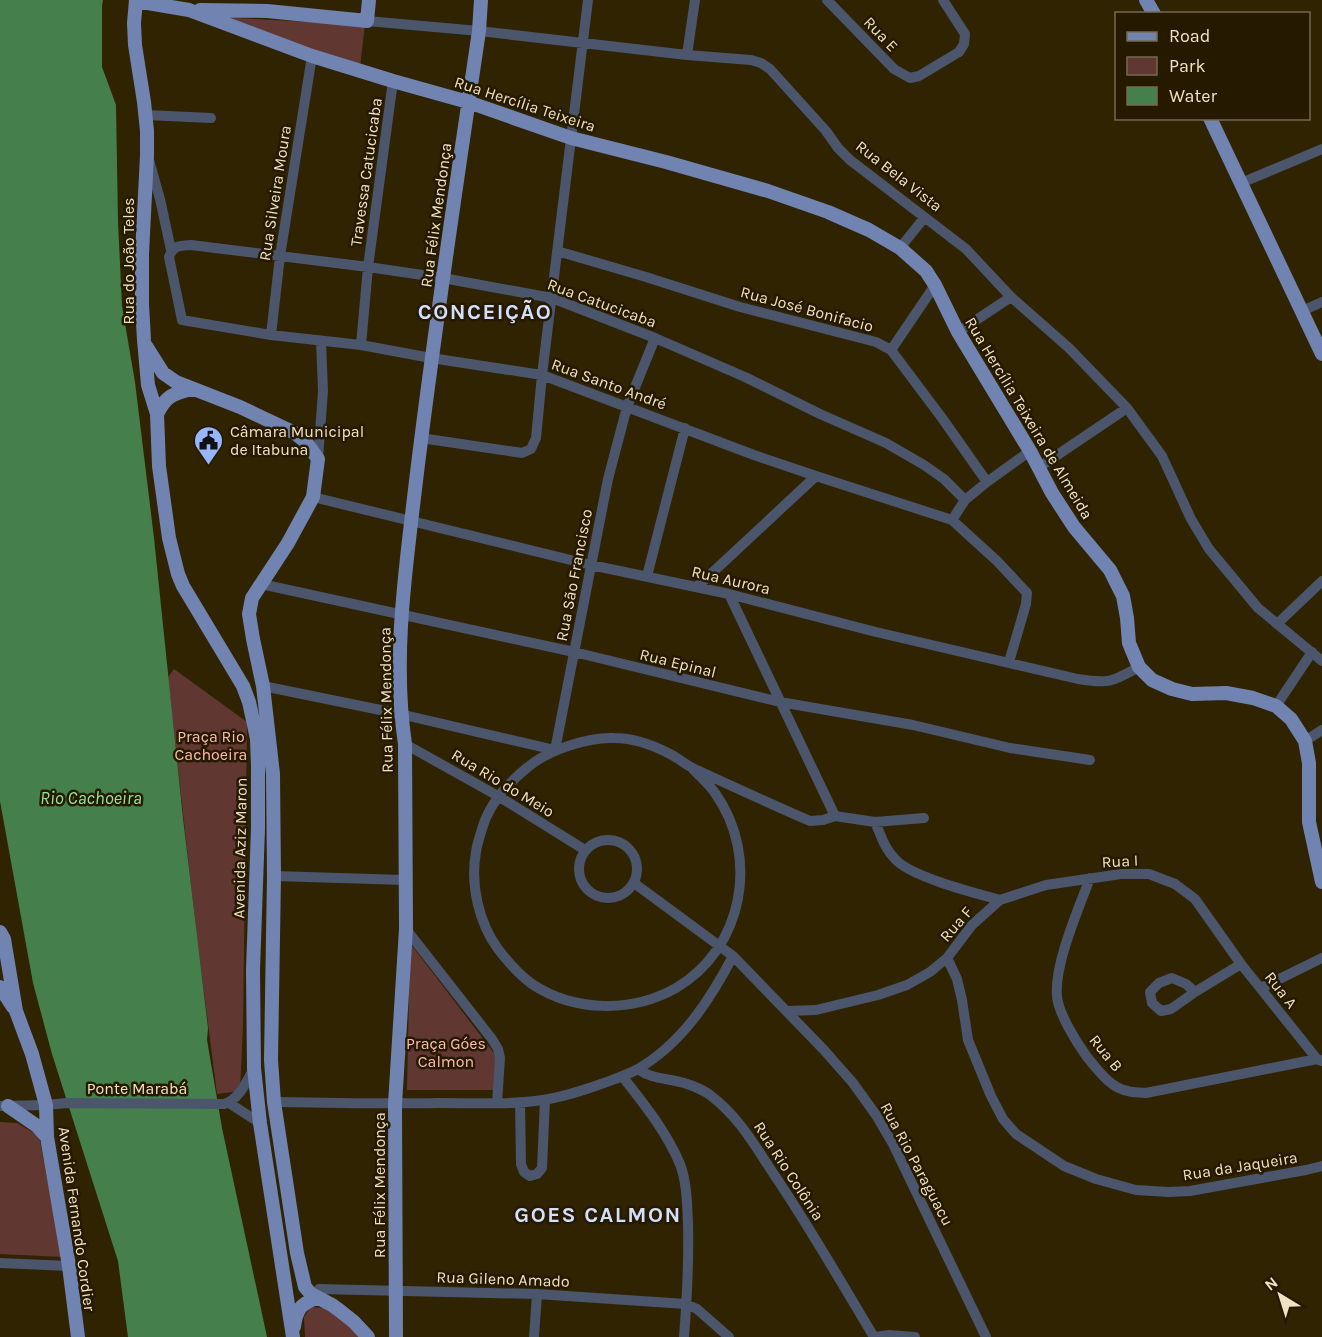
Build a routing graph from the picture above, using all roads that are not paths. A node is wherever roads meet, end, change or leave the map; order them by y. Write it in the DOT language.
graph roads {
  1 [pos="136,0"];
  2 [pos="369,0"];
  3 [pos="481,0"];
  4 [pos="588,0"];
  5 [pos="695,0"];
  6 [pos="827,0"];
  7 [pos="943,0"];
  8 [pos="266,6"];
  9 [pos="189,10"];
  10 [pos="367,21"];
  11 [pos="479,31"];
  12 [pos="582,43"];
  13 [pos="687,55"];
  14 [pos="312,56"];
  15 [pos="393,81"];
  16 [pos="468,102"];
  17 [pos="146,115"];
  18 [pos="211,118"];
  19 [pos="1211,120"];
  20 [pos="571,138"];
  21 [pos="1322,149"];
  22 [pos="147,155"];
  23 [pos="1242,183"];
  24 [pos="924,218"];
  25 [pos="900,248"];
  26 [pos="171,250"];
  27 [pos="557,251"];
  28 [pos="280,255"];
  29 [pos="368,267"];
  30 [pos="443,278"];
  31 [pos="935,285"];
  32 [pos="1011,297"];
  33 [pos="552,298"];
  34 [pos="1322,302"];
  35 [pos="1302,310"];
  36 [pos="958,332"];
  37 [pos="271,335"];
  38 [pos="655,338"];
  39 [pos="321,341"];
  40 [pos="145,344"];
  41 [pos="361,345"];
  42 [pos="891,350"];
  43 [pos="1322,354"];
  44 [pos="431,358"];
  45 [pos="542,375"];
  46 [pos="192,389"];
  47 [pos="627,406"];
  48 [pos="1127,408"];
  49 [pos="157,414"];
  50 [pos="685,428"];
  51 [pos="421,438"];
  52 [pos="1030,451"];
  53 [pos="318,459"];
  54 [pos="1038,468"];
  55 [pos="816,476"];
  56 [pos="987,482"];
  57 [pos="313,497"];
  58 [pos="965,500"];
  59 [pos="412,520"];
  60 [pos="952,520"];
  61 [pos="591,565"];
  62 [pos="647,576"];
  63 [pos="1322,580"];
  64 [pos="261,584"];
  65 [pos="698,586"];
  66 [pos="729,594"];
  67 [pos="401,615"];
  68 [pos="1277,624"];
  69 [pos="574,652"];
  70 [pos="1312,652"];
  71 [pos="1322,661"];
  72 [pos="1009,663"];
  73 [pos="1139,667"];
  74 [pos="263,686"];
  75 [pos="780,702"];
  76 [pos="1276,706"];
  77 [pos="400,714"];
  78 [pos="1322,730"];
  79 [pos="1305,741"];
  80 [pos="405,744"];
  81 [pos="555,750"];
  82 [pos="1090,760"];
  83 [pos="692,768"];
  84 [pos="498,796"];
  85 [pos="835,816"];
  86 [pos="924,818"];
  87 [pos="875,822"];
  88 [pos="585,850"];
  89 [pos="274,876"];
  90 [pos="1090,878"];
  91 [pos="405,880"];
  92 [pos="1322,882"];
  93 [pos="634,883"];
  94 [pos="1000,900"];
  95 [pos="406,929"];
  96 [pos="0,932"];
  97 [pos="720,946"];
  98 [pos="733,956"];
  99 [pos="947,958"];
  100 [pos="1322,958"];
  101 [pos="1241,964"];
  102 [pos="0,987"];
  103 [pos="1261,988"];
  104 [pos="1195,992"];
  105 [pos="16,1011"];
  106 [pos="787,1011"];
  107 [pos="1320,1060"];
  108 [pos="254,1068"];
  109 [pos="638,1069"];
  110 [pos="622,1076"];
  111 [pos="544,1100"];
  112 [pos="274,1102"];
  113 [pos="520,1102"];
  114 [pos="226,1103"];
  115 [pos="498,1103"];
  116 [pos="395,1104"];
  117 [pos="46,1105"];
  118 [pos="4,1106"];
  119 [pos="1003,1119"];
  120 [pos="260,1123"];
  121 [pos="48,1137"];
  122 [pos="1322,1166"];
  123 [pos="0,1263"];
  124 [pos="69,1266"];
  125 [pos="396,1290"];
  126 [pos="317,1293"];
  127 [pos="537,1294"];
  128 [pos="686,1304"];
  129 [pos="293,1335"];
  130 [pos="78,1337"];
  131 [pos="368,1337"];
  132 [pos="396,1337"];
  133 [pos="534,1337"];
  134 [pos="684,1337"];
  135 [pos="729,1337"];
  136 [pos="875,1337"];
  137 [pos="915,1337"];
  138 [pos="986,1337"];
  1 -- 9 [label="main road, Rua Hercília Teixeira"];
  1 -- 17 [label="main road, Rua do João Teles"];
  2 -- 10 [label="main road"];
  3 -- 11 [label="main road, Rua Félix Mendonça"];
  4 -- 12 [label="street"];
  5 -- 13 [label="street"];
  6 -- 7 [label="street, Rua E"];
  8 -- 9 [label="main road, Rua Bela Vista"];
  8 -- 10 [label="main road, Rua Bela Vista"];
  9 -- 14 [label="main road, Rua Hercília Teixeira"];
  10 -- 11 [label="street, Rua Bela Vista"];
  11 -- 12 [label="street, Rua Bela Vista"];
  11 -- 16 [label="main road, Rua Félix Mendonça"];
  12 -- 13 [label="street, Rua Bela Vista"];
  12 -- 20 [label="street"];
  13 -- 24 [label="street, Rua Bela Vista"];
  14 -- 15 [label="main road, Rua Hercília Teixeira"];
  14 -- 28 [label="street, Rua Silveira Moura"];
  15 -- 16 [label="main road, Rua Hercília Teixeira"];
  15 -- 29 [label="street, Travessa Catucicaba"];
  16 -- 20 [label="main road, Rua Hercília Teixeira"];
  16 -- 30 [label="main road, Rua Félix Mendonça"];
  17 -- 18 [label="street"];
  17 -- 22 [label="main road, Rua do João Teles"];
  19 -- 23 [label="main road"];
  20 -- 25 [label="main road, Rua Hercília Teixeira"];
  20 -- 27 [label="street"];
  21 -- 23 [label="street"];
  22 -- 26 [label="street"];
  22 -- 40 [label="main road, Rua do João Teles"];
  23 -- 35 [label="main road"];
  24 -- 25 [label="street"];
  24 -- 32 [label="street, Rua Bela Vista"];
  25 -- 31 [label="main road, Rua Hercília Teixeira de Almeida"];
  26 -- 28 [label="street, Rua Catucicaba"];
  26 -- 37 [label="street, Rua Santo André"];
  27 -- 33 [label="street"];
  27 -- 42 [label="street, Rua José Bonifacio"];
  28 -- 29 [label="street, Rua Catucicaba"];
  28 -- 37 [label="street, Rua Silveira Moura"];
  29 -- 30 [label="street, Rua Catucicaba"];
  29 -- 41 [label="street, Travessa Catucicaba"];
  30 -- 33 [label="street, Rua Catucicaba"];
  30 -- 44 [label="main road, Rua Félix Mendonça"];
  31 -- 36 [label="main road, Rua Hercília Teixeira de Almeida"];
  31 -- 42 [label="street"];
  32 -- 36 [label="street"];
  32 -- 48 [label="street, Rua Bela Vista"];
  33 -- 38 [label="street, Rua Catucicaba"];
  33 -- 45 [label="street"];
  34 -- 35 [label="street"];
  35 -- 43 [label="main road"];
  36 -- 52 [label="main road, Rua Hercília Teixeira de Almeida"];
  37 -- 39 [label="street, Rua Santo André"];
  38 -- 47 [label="street, Rua São Francisco"];
  38 -- 58 [label="street, Rua Catucicaba"];
  39 -- 41 [label="street, Rua Santo André"];
  39 -- 53 [label="street"];
  40 -- 46 [label="main road, Rua do João Teles"];
  40 -- 49 [label="main road, Avenida Aziz Maron"];
  41 -- 44 [label="street, Rua Santo André"];
  42 -- 56 [label="street, Rua José Bonifacio"];
  44 -- 45 [label="street, Rua Santo André"];
  44 -- 51 [label="main road, Rua Félix Mendonça"];
  45 -- 47 [label="street, Rua Santo André"];
  45 -- 51 [label="street"];
  46 -- 49 [label="main road"];
  46 -- 53 [label="main road, Rua do João Teles"];
  47 -- 50 [label="street, Rua Santo André"];
  47 -- 61 [label="street, Rua São Francisco"];
  48 -- 54 [label="street"];
  48 -- 68 [label="street, Rua Bela Vista"];
  49 -- 108 [label="main road, Avenida Aziz Maron"];
  50 -- 55 [label="street, Rua Santo André"];
  50 -- 62 [label="street"];
  51 -- 59 [label="main road, Rua Félix Mendonça"];
  52 -- 54 [label="main road, Rua Hercília Teixeira de Almeida"];
  52 -- 56 [label="street"];
  53 -- 57 [label="main road"];
  54 -- 73 [label="main road, Rua Hercília Teixeira de Almeida"];
  55 -- 60 [label="street, Rua Santo André"];
  55 -- 65 [label="street"];
  56 -- 58 [label="street"];
  57 -- 59 [label="street, Rua Aurora"];
  57 -- 64 [label="main road, Avenida Aziz Maron"];
  58 -- 60 [label="street"];
  59 -- 61 [label="street, Rua Aurora"];
  59 -- 67 [label="main road, Rua Félix Mendonça"];
  60 -- 72 [label="street, Rua Santo André"];
  61 -- 62 [label="street, Rua Aurora"];
  61 -- 69 [label="street, Rua São Francisco"];
  62 -- 65 [label="street, Rua Aurora"];
  63 -- 68 [label="street"];
  64 -- 67 [label="street, Rua Epinal"];
  64 -- 74 [label="main road, Avenida Aziz Maron"];
  65 -- 66 [label="street, Rua Aurora"];
  66 -- 72 [label="street, Rua Aurora"];
  66 -- 75 [label="street"];
  67 -- 69 [label="street, Rua Epinal"];
  67 -- 77 [label="main road, Rua Félix Mendonça"];
  68 -- 70 [label="street, Rua Bela Vista"];
  69 -- 75 [label="street, Rua Epinal"];
  69 -- 81 [label="street, Rua São Francisco"];
  70 -- 71 [label="street, Rua Bela Vista"];
  70 -- 76 [label="street"];
  72 -- 73 [label="street, Rua Aurora"];
  73 -- 76 [label="main road"];
  74 -- 77 [label="street"];
  74 -- 89 [label="main road, Avenida Aziz Maron"];
  75 -- 82 [label="street, Rua Epinal"];
  75 -- 85 [label="street"];
  76 -- 79 [label="main road"];
  77 -- 80 [label="main road, Rua Félix Mendonça"];
  77 -- 81 [label="street"];
  78 -- 79 [label="street"];
  79 -- 92 [label="main road"];
  80 -- 84 [label="street, Rua Rio do Meio"];
  80 -- 91 [label="main road, Rua Félix Mendonça"];
  81 -- 83 [label="street"];
  81 -- 84 [label="street"];
  83 -- 85 [label="street"];
  83 -- 97 [label="street"];
  84 -- 88 [label="street, Rua Rio do Meio"];
  84 -- 97 [label="street"];
  85 -- 87 [label="street"];
  86 -- 87 [label="street"];
  87 -- 94 [label="street, Rua F"];
  88 -- 93 [label="street"];
  88 -- 93 [label="street"];
  89 -- 91 [label="street"];
  89 -- 112 [label="main road, Avenida Aziz Maron"];
  90 -- 94 [label="street, Rua I"];
  90 -- 101 [label="street, Rua I"];
  90 -- 107 [label="street, Rua B"];
  91 -- 95 [label="main road, Rua Félix Mendonça"];
  93 -- 97 [label="street"];
  94 -- 99 [label="street, Rua F"];
  95 -- 115 [label="street"];
  95 -- 116 [label="main road, Rua Félix Mendonça"];
  96 -- 105 [label="main road"];
  97 -- 98 [label="street, Rua Rio Paraguacu"];
  98 -- 106 [label="street, Rua Rio Paraguacu"];
  98 -- 109 [label="street"];
  99 -- 106 [label="street"];
  99 -- 119 [label="street, Rua F"];
  100 -- 103 [label="street"];
  101 -- 103 [label="street, Rua A"];
  101 -- 104 [label="street"];
  102 -- 105 [label="main road"];
  103 -- 107 [label="street, Rua A"];
  105 -- 117 [label="main road, Avenida Fernando Cordier"];
  106 -- 138 [label="street, Rua Rio Paraguacu"];
  108 -- 114 [label="street"];
  108 -- 120 [label="main road, Avenida Aziz Maron"];
  109 -- 110 [label="street"];
  109 -- 136 [label="street, Rua Rio Colônia"];
  110 -- 111 [label="street"];
  110 -- 128 [label="street"];
  111 -- 113 [label="street"];
  111 -- 113 [label="street"];
  112 -- 116 [label="street"];
  112 -- 126 [label="main road, Avenida Aziz Maron"];
  113 -- 115 [label="street"];
  114 -- 117 [label="street, Ponte Marabá"];
  114 -- 120 [label="street"];
  115 -- 116 [label="street"];
  116 -- 125 [label="main road, Rua Félix Mendonça"];
  117 -- 118 [label="street, Ponte Marabá"];
  117 -- 121 [label="main road, Avenida Fernando Cordier"];
  118 -- 121 [label="main road"];
  119 -- 122 [label="street, Rua da Jaqueira"];
  120 -- 129 [label="main road, Avenida Aziz Maron"];
  121 -- 124 [label="main road, Avenida Fernando Cordier"];
  123 -- 124 [label="street"];
  124 -- 130 [label="main road, Avenida Fernando Cordier"];
  125 -- 126 [label="street, Rua Gileno Amado"];
  125 -- 127 [label="street, Rua Gileno Amado"];
  125 -- 132 [label="main road, Rua Félix Mendonça"];
  126 -- 129 [label="main road"];
  126 -- 131 [label="main road, Avenida Aziz Maron"];
  127 -- 128 [label="street, Rua Gileno Amado"];
  127 -- 133 [label="street"];
  128 -- 134 [label="street"];
  128 -- 135 [label="street"];
  136 -- 137 [label="street"];
}
